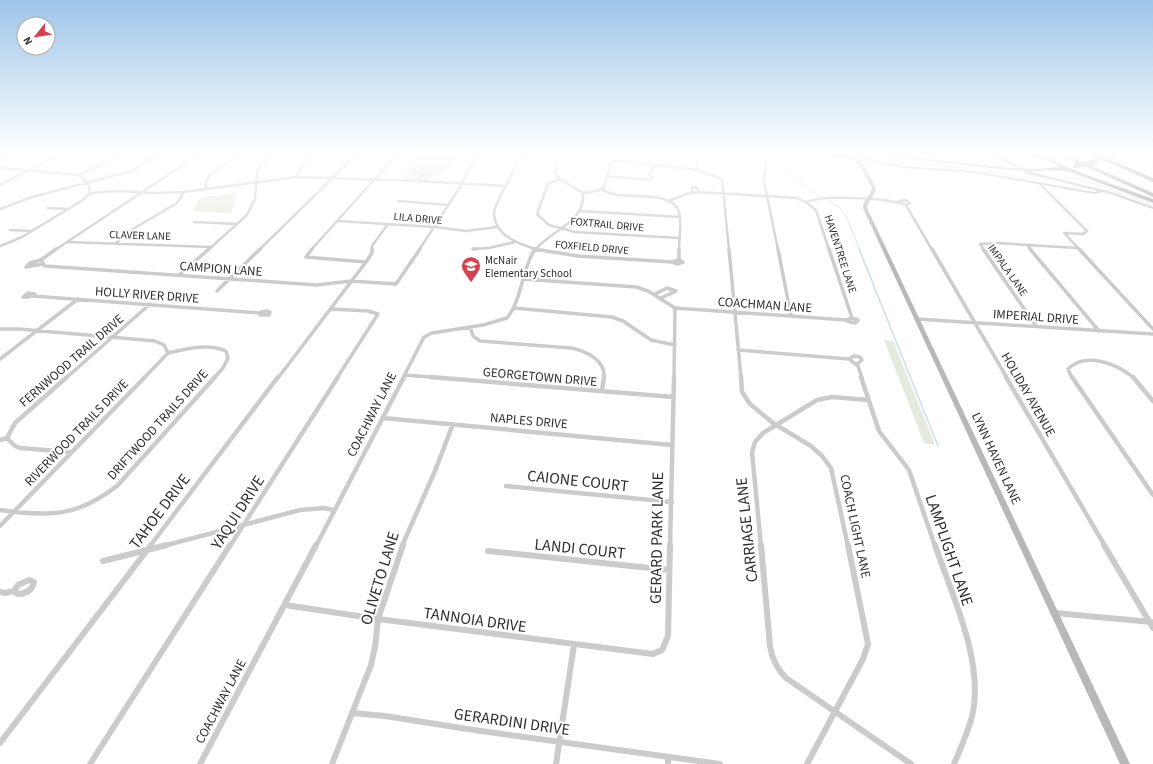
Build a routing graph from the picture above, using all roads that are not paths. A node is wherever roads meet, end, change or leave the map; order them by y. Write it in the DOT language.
graph roads {
  1 [pos="506,186"];
  2 [pos="72,187"];
  3 [pos="90,187"];
  4 [pos="150,187"];
  5 [pos="222,187"];
  6 [pos="255,187"];
  7 [pos="322,187"];
  8 [pos="368,187"];
  9 [pos="460,187"];
  10 [pos="547,187"];
  11 [pos="573,187"];
  12 [pos="605,187"];
  13 [pos="722,187"];
  14 [pos="765,187"];
  15 [pos="872,187"];
  16 [pos="1043,187"];
  17 [pos="1068,187"];
  18 [pos="1079,187"];
  19 [pos="1114,187"];
  20 [pos="1134,187"];
  21 [pos="1141,187"];
  22 [pos="205,189"];
  23 [pos="1087,189"];
  24 [pos="602,190"];
  25 [pos="1103,191"];
  26 [pos="142,192"];
  27 [pos="184,192"];
  28 [pos="693,192"];
  29 [pos="699,192"];
  30 [pos="1153,192"];
  31 [pos="90,193"];
  32 [pos="583,193"];
  33 [pos="723,193"];
  34 [pos="1094,193"];
  35 [pos="28,194"];
  36 [pos="767,195"];
  37 [pos="1153,195"];
  38 [pos="1119,196"];
  39 [pos="32,198"];
  40 [pos="868,200"];
  41 [pos="398,201"];
  42 [pos="669,201"];
  43 [pos="1153,201"];
  44 [pos="805,202"];
  45 [pos="449,205"];
  46 [pos="48,208"];
  47 [pos="1153,208"];
  48 [pos="69,209"];
  49 [pos="0,210"];
  50 [pos="580,211"];
  51 [pos="680,217"];
  52 [pos="337,221"];
  53 [pos="194,222"];
  54 [pos="237,224"];
  55 [pos="388,224"];
  56 [pos="497,226"];
  57 [pos="435,227"];
  58 [pos="560,229"];
  59 [pos="10,230"];
  60 [pos="32,231"];
  61 [pos="679,238"];
  62 [pos="67,242"];
  63 [pos="515,242"];
  64 [pos="116,243"];
  65 [pos="1027,245"];
  66 [pos="0,246"];
  67 [pos="212,247"];
  68 [pos="1077,248"];
  69 [pos="473,249"];
  70 [pos="535,249"];
  71 [pos="306,256"];
  72 [pos="302,258"];
  73 [pos="366,262"];
  74 [pos="179,275"];
  75 [pos="229,279"];
  76 [pos="523,279"];
  77 [pos="351,282"];
  78 [pos="218,291"];
  79 [pos="654,294"];
  80 [pos="33,296"];
  81 [pos="661,298"];
  82 [pos="78,299"];
  83 [pos="150,304"];
  84 [pos="514,308"];
  85 [pos="675,308"];
  86 [pos="330,309"];
  87 [pos="260,313"];
  88 [pos="734,313"];
  89 [pos="791,316"];
  90 [pos="852,318"];
  91 [pos="917,319"];
  92 [pos="846,320"];
  93 [pos="975,322"];
  94 [pos="1036,326"];
  95 [pos="470,327"];
  96 [pos="0,329"];
  97 [pos="1153,329"];
  98 [pos="36,331"];
  99 [pos="1099,331"];
  100 [pos="1153,334"];
  101 [pos="113,337"];
  102 [pos="675,345"];
  103 [pos="738,350"];
  104 [pos="168,353"];
  105 [pos="0,359"];
  106 [pos="405,375"];
  107 [pos="602,390"];
  108 [pos="674,397"];
  109 [pos="868,400"];
  110 [pos="1153,401"];
  111 [pos="383,418"];
  112 [pos="452,424"];
  113 [pos="776,424"];
  114 [pos="7,438"];
  115 [pos="0,440"];
  116 [pos="672,444"];
  117 [pos="70,452"];
  118 [pos="506,486"];
  119 [pos="1153,495"];
  120 [pos="672,502"];
  121 [pos="0,510"];
  122 [pos="333,510"];
  123 [pos="14,512"];
  124 [pos="245,524"];
  125 [pos="0,526"];
  126 [pos="147,549"];
  127 [pos="488,551"];
  128 [pos="103,561"];
  129 [pos="669,570"];
  130 [pos="14,591"];
  131 [pos="0,592"];
  132 [pos="285,605"];
  133 [pos="1055,613"];
  134 [pos="378,619"];
  135 [pos="1152,624"];
  136 [pos="574,645"];
  137 [pos="662,650"];
  138 [pos="835,712"];
  139 [pos="352,713"];
  140 [pos="560,741"];
  141 [pos="0,743"];
  142 [pos="668,761"];
  143 [pos="90,764"];
  144 [pos="200,764"];
  145 [pos="332,764"];
  146 [pos="556,764"];
  147 [pos="720,764"];
  148 [pos="806,764"];
  149 [pos="910,764"];
  150 [pos="954,764"];
  151 [pos="1125,764"];
  1 -- 56 [label="street"];
  2 -- 39 [label="street"];
  3 -- 31 [label="street"];
  4 -- 26 [label="street"];
  5 -- 22 [label="street"];
  6 -- 54 [label="street"];
  7 -- 75 [label="street"];
  8 -- 52 [label="street"];
  9 -- 45 [label="street"];
  10 -- 58 [label="street, FOXTRAIL DRIVE"];
  11 -- 32 [label="street"];
  12 -- 24 [label="street"];
  13 -- 33 [label="street, COACH LIGHT LANE"];
  14 -- 36 [label="street"];
  15 -- 40 [label="street, LYNN HAVEN LANE"];
  16 -- 68 [label="street"];
  17 -- 23 [label="street"];
  18 -- 23 [label="street"];
  19 -- 43 [label="highway"];
  20 -- 37 [label="highway"];
  21 -- 30 [label="highway"];
  22 -- 27 [label="street"];
  23 -- 25 [label="street"];
  23 -- 34 [label="street"];
  24 -- 32 [label="street"];
  24 -- 42 [label="street"];
  25 -- 34 [label="street"];
  25 -- 38 [label="street"];
  26 -- 27 [label="street"];
  26 -- 31 [label="street"];
  26 -- 62 [label="street"];
  27 -- 64 [label="street"];
  28 -- 29 [label="street"];
  28 -- 29 [label="street"];
  28 -- 42 [label="street"];
  29 -- 33 [label="street"];
  31 -- 48 [label="street"];
  32 -- 50 [label="street"];
  33 -- 36 [label="street"];
  33 -- 88 [label="street, COACH LIGHT LANE"];
  34 -- 38 [label="street"];
  35 -- 39 [label="street"];
  36 -- 44 [label="street"];
  36 -- 89 [label="street"];
  38 -- 47 [label="street"];
  39 -- 49 [label="street"];
  40 -- 44 [label="street, HOLIDAY AVENUE"];
  40 -- 91 [label="street, LYNN HAVEN LANE"];
  40 -- 93 [label="street, HOLIDAY AVENUE"];
  41 -- 45 [label="street"];
  42 -- 51 [label="street"];
  44 -- 90 [label="street, HAVENTREE LANE"];
  45 -- 57 [label="street"];
  46 -- 48 [label="street"];
  48 -- 60 [label="street"];
  50 -- 51 [label="street"];
  50 -- 58 [label="street"];
  51 -- 61 [label="street"];
  52 -- 55 [label="street, LILA DRIVE"];
  52 -- 71 [label="street"];
  53 -- 54 [label="street"];
  54 -- 67 [label="street"];
  55 -- 57 [label="street, LILA DRIVE"];
  55 -- 73 [label="street, TAHOE DRIVE"];
  56 -- 57 [label="street, LILA DRIVE"];
  56 -- 63 [label="street"];
  57 -- 77 [label="street, CAMPION LANE"];
  58 -- 61 [label="street, FOXTRAIL DRIVE"];
  58 -- 70 [label="street"];
  59 -- 60 [label="street"];
  60 -- 66 [label="street"];
  61 -- 70 [label="street, FOXFIELD DRIVE"];
  62 -- 64 [label="street, CLAVER LANE"];
  62 -- 74 [label="street, CAMPION LANE"];
  63 -- 69 [label="street"];
  63 -- 70 [label="street, FOXFIELD DRIVE"];
  64 -- 67 [label="street, CLAVER LANE"];
  65 -- 68 [label="street, IMPALA LANE"];
  65 -- 94 [label="street, IMPALA LANE"];
  65 -- 99 [label="street"];
  67 -- 74 [label="street"];
  68 -- 97 [label="street"];
  70 -- 76 [label="street"];
  71 -- 72 [label="street"];
  71 -- 73 [label="street"];
  73 -- 77 [label="street, TAHOE DRIVE"];
  74 -- 75 [label="street, CAMPION LANE"];
  75 -- 77 [label="street, CAMPION LANE"];
  75 -- 78 [label="street"];
  76 -- 79 [label="street"];
  76 -- 84 [label="street"];
  77 -- 86 [label="street, TAHOE DRIVE"];
  79 -- 81 [label="street"];
  79 -- 81 [label="street"];
  80 -- 82 [label="street, HOLLY RIVER DRIVE"];
  81 -- 85 [label="street"];
  82 -- 83 [label="street, HOLLY RIVER DRIVE"];
  82 -- 98 [label="street"];
  83 -- 87 [label="street, HOLLY RIVER DRIVE"];
  83 -- 101 [label="street, FERNWOOD TRAIL DRIVE"];
  84 -- 95 [label="street, COACHWAY LANE"];
  84 -- 102 [label="street"];
  85 -- 88 [label="street, COACHMAN LANE"];
  85 -- 102 [label="street, GERARD PARK LANE"];
  86 -- 124 [label="street, YAQUI DRIVE"];
  86 -- 126 [label="street, TAHOE DRIVE"];
  88 -- 89 [label="street, COACHMAN LANE"];
  88 -- 103 [label="street, COACH LIGHT LANE"];
  89 -- 92 [label="street, COACHMAN LANE"];
  90 -- 92 [label="street, COACHMAN LANE"];
  90 -- 92 [label="street"];
  91 -- 93 [label="street, IMPERIAL DRIVE"];
  91 -- 133 [label="street, LYNN HAVEN LANE"];
  93 -- 94 [label="street, IMPERIAL DRIVE"];
  93 -- 135 [label="street, HOLIDAY AVENUE"];
  94 -- 99 [label="street, IMPERIAL DRIVE"];
  95 -- 106 [label="street, COACHWAY LANE"];
  95 -- 107 [label="street"];
  96 -- 98 [label="street"];
  98 -- 101 [label="street"];
  98 -- 105 [label="street"];
  99 -- 100 [label="street, IMPERIAL DRIVE"];
  101 -- 104 [label="street"];
  101 -- 114 [label="street, FERNWOOD TRAIL DRIVE"];
  102 -- 108 [label="street, GERARD PARK LANE"];
  103 -- 109 [label="street, LAMPLIGHT LANE"];
  103 -- 113 [label="street, COACH LIGHT LANE"];
  104 -- 117 [label="street, RIVERWOOD TRAILS DRIVE"];
  104 -- 123 [label="street, DRIFTWOOD TRAILS DRIVE"];
  106 -- 107 [label="street, GEORGETOWN DRIVE"];
  106 -- 111 [label="street, COACHWAY LANE"];
  107 -- 108 [label="street, GEORGETOWN DRIVE"];
  108 -- 116 [label="street, GERARD PARK LANE"];
  109 -- 113 [label="street, CARRIAGE LANE"];
  109 -- 150 [label="street, LAMPLIGHT LANE"];
  110 -- 119 [label="street"];
  111 -- 112 [label="street, NAPLES DRIVE"];
  111 -- 122 [label="street, COACHWAY LANE"];
  112 -- 116 [label="street, NAPLES DRIVE"];
  112 -- 134 [label="street, OLIVETO LANE"];
  113 -- 138 [label="street, COACH LIGHT LANE"];
  113 -- 138 [label="street, CARRIAGE LANE"];
  114 -- 115 [label="street"];
  114 -- 117 [label="street"];
  116 -- 120 [label="street, GERARD PARK LANE"];
  117 -- 123 [label="street, RIVERWOOD TRAILS DRIVE"];
  118 -- 120 [label="street, CAIONE COURT"];
  120 -- 129 [label="street, GERARD PARK LANE"];
  121 -- 123 [label="street, DRIFTWOOD TRAILS DRIVE"];
  122 -- 124 [label="street"];
  122 -- 132 [label="street, COACHWAY LANE"];
  123 -- 125 [label="street, RIVERWOOD TRAILS DRIVE"];
  124 -- 126 [label="street"];
  124 -- 143 [label="street, YAQUI DRIVE"];
  126 -- 128 [label="street"];
  126 -- 141 [label="street, TAHOE DRIVE"];
  127 -- 129 [label="street, LANDI COURT"];
  129 -- 137 [label="street, GERARD PARK LANE"];
  130 -- 131 [label="street"];
  132 -- 134 [label="street, TANNOIA DRIVE"];
  132 -- 144 [label="street, COACHWAY LANE"];
  133 -- 135 [label="street"];
  133 -- 151 [label="street, LYNN HAVEN LANE"];
  134 -- 136 [label="street, TANNOIA DRIVE"];
  134 -- 139 [label="street, OLIVETO LANE"];
  136 -- 137 [label="street, TANNOIA DRIVE"];
  136 -- 140 [label="street"];
  138 -- 148 [label="street, COACH LIGHT LANE"];
  138 -- 149 [label="street, CARRIAGE LANE"];
  139 -- 140 [label="street, GERARDINI DRIVE"];
  139 -- 145 [label="street, OLIVETO LANE"];
  140 -- 142 [label="street, GERARDINI DRIVE"];
  140 -- 146 [label="street"];
  142 -- 147 [label="street, GERARDINI DRIVE"];
}
